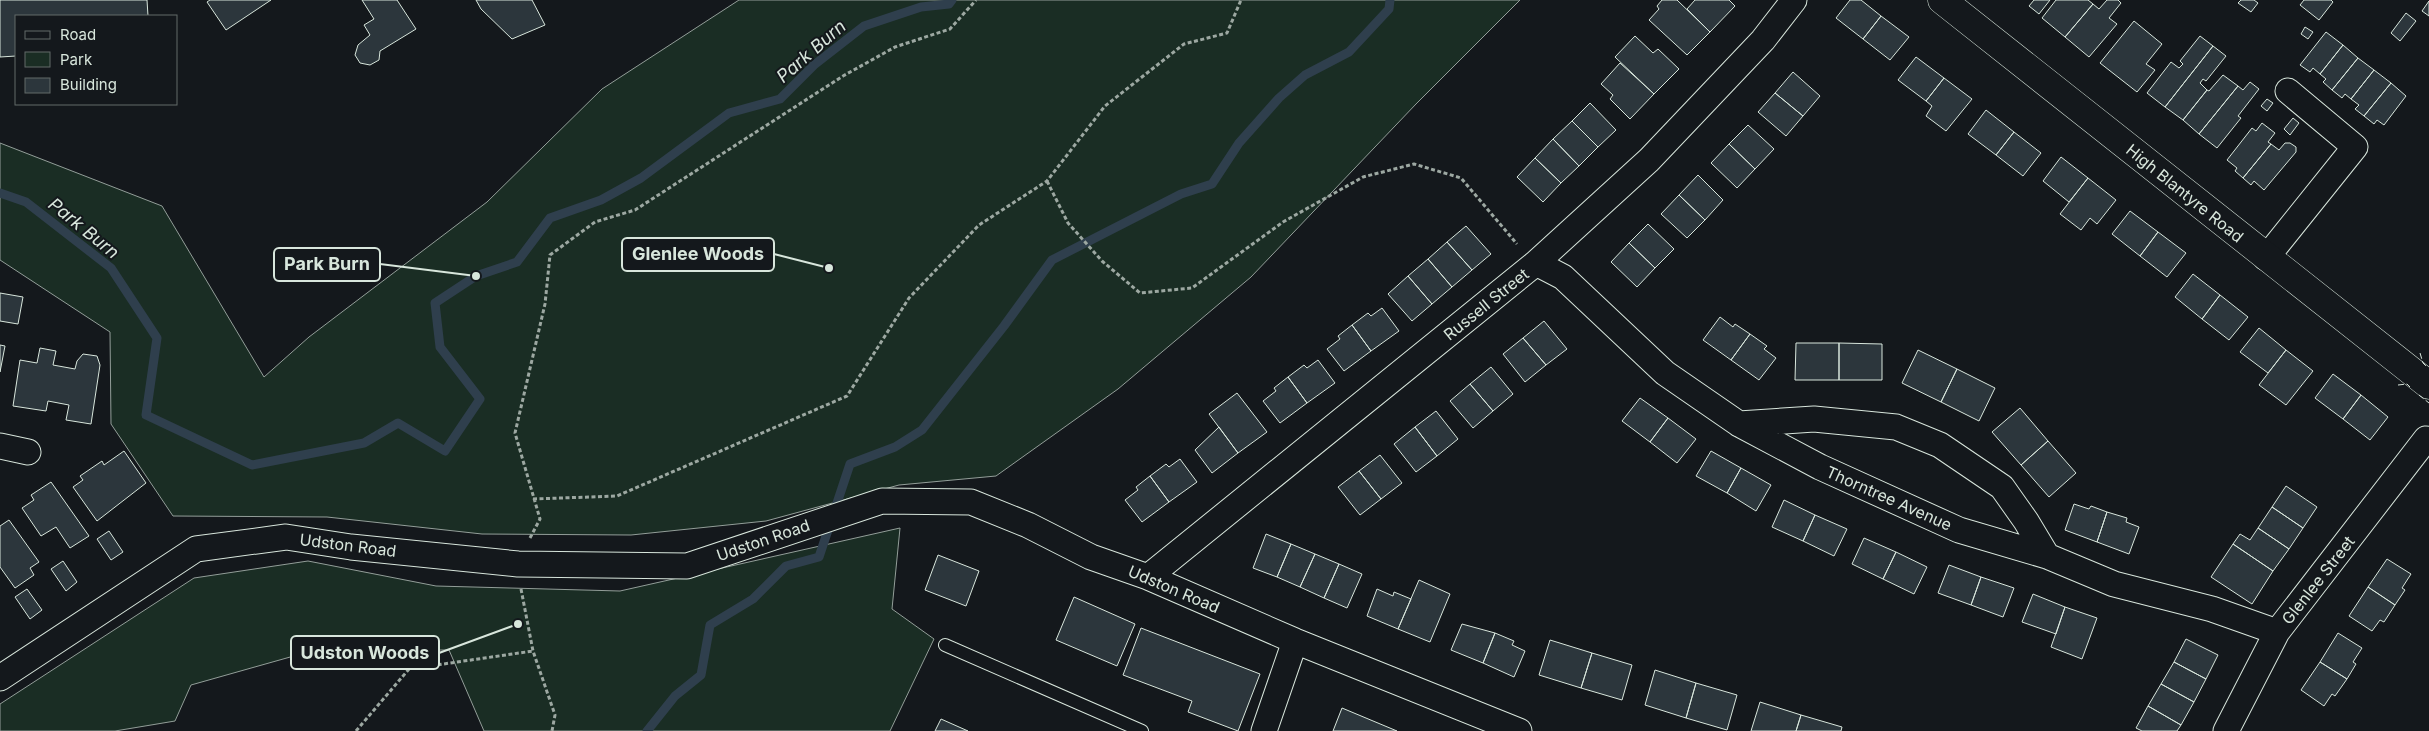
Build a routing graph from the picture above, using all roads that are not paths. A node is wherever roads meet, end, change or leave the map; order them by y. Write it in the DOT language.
graph roads {
  1 [pos="1794,0"];
  2 [pos="1942,0"];
  3 [pos="2288,91"];
  4 [pos="2266,258"];
  5 [pos="1536,263"];
  6 [pos="2429,385"];
  7 [pos="1739,424"];
  8 [pos="2426,439"];
  9 [pos="0,446"];
  10 [pos="28,452"];
  11 [pos="2047,556"];
  12 [pos="1148,577"];
  13 [pos="2277,632"];
  14 [pos="1295,642"];
  15 [pos="945,644"];
  16 [pos="0,678"];
  17 [pos="1142,731"];
  18 [pos="1264,731"];
  19 [pos="1519,731"];
  20 [pos="2226,731"];
  1 -- 5 [label="street, Russell Street"];
  2 -- 4 [label="main road, High Blantyre Road"];
  3 -- 4 [label="street"];
  4 -- 6 [label="main road, High Blantyre Road"];
  5 -- 7 [label="street, Thorntree Avenue"];
  5 -- 12 [label="street, Russell Street"];
  7 -- 11 [label="street, Thorntree Avenue"];
  7 -- 11 [label="street"];
  8 -- 13 [label="street, Glenlee Street"];
  9 -- 10 [label="street"];
  11 -- 13 [label="street, Thorntree Avenue"];
  12 -- 14 [label="street, Udston Road"];
  12 -- 16 [label="street, Udston Road"];
  13 -- 20 [label="street, Glenlee Street"];
  14 -- 18 [label="street"];
  14 -- 19 [label="street, Udston Road"];
  15 -- 17 [label="lane"];
}
